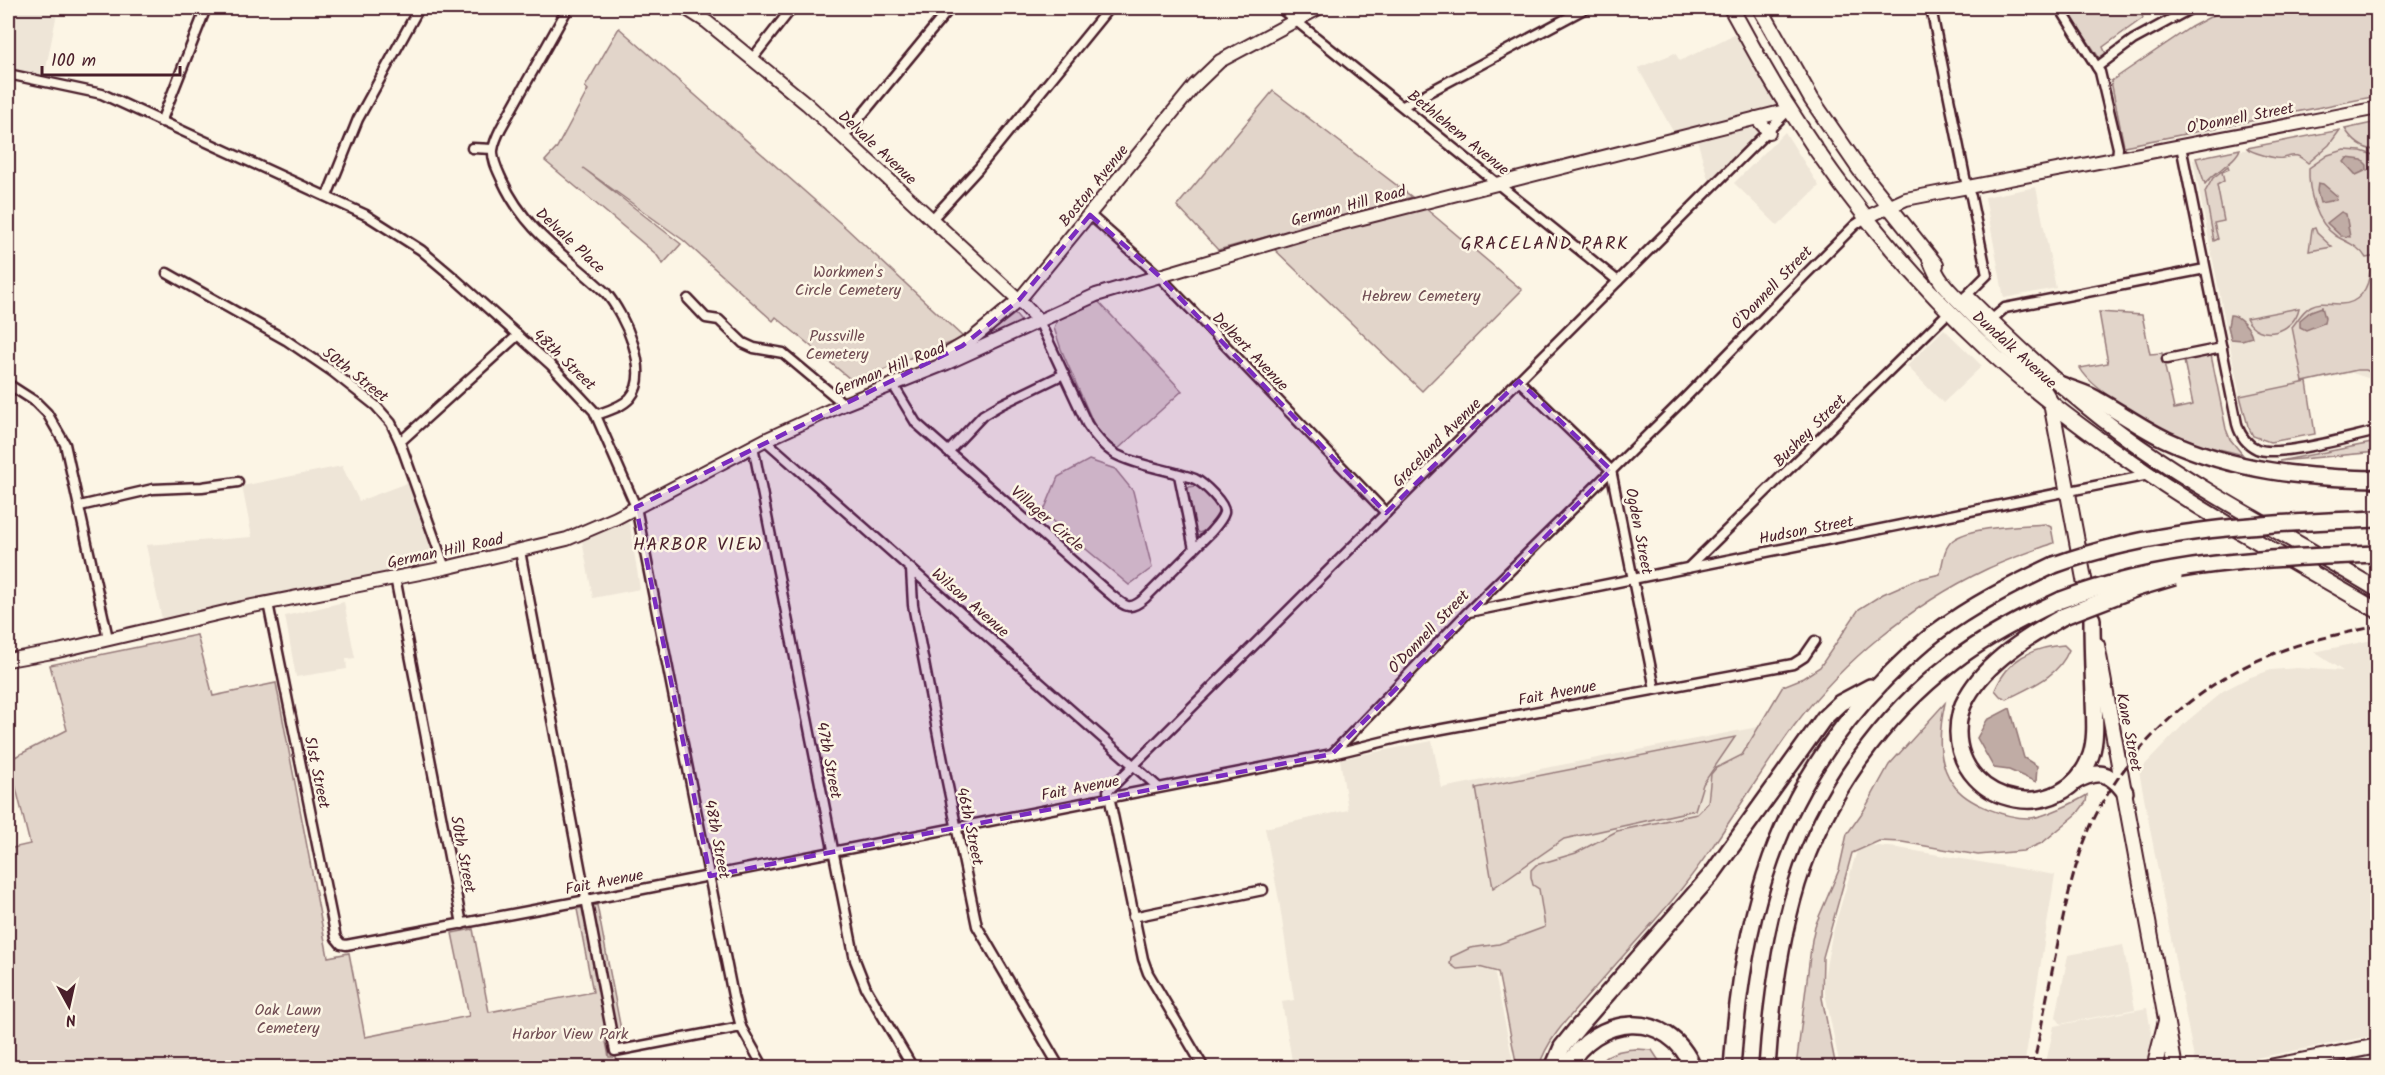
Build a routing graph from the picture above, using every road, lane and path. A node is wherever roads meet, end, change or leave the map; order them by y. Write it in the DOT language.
graph roads {
  1 [pos="206,8"];
  2 [pos="419,8"];
  3 [pos="568,8"];
  4 [pos="685,8"];
  5 [pos="792,8"];
  6 [pos="950,8"];
  7 [pos="1109,8"];
  8 [pos="1280,8"];
  9 [pos="1319,8"];
  10 [pos="1586,8"];
  11 [pos="1731,8"];
  12 [pos="1760,8"];
  13 [pos="1931,8"];
  14 [pos="2060,8"];
  15 [pos="2192,8"];
  16 [pos="1296,20"];
  17 [pos="752,59"];
  18 [pos="2097,67"];
  19 [pos="8,74"];
  20 [pos="1403,106"];
  21 [pos="2378,108"];
  22 [pos="1789,110"];
  23 [pos="1756,118"];
  24 [pos="161,122"];
  25 [pos="1769,132"];
  26 [pos="843,138"];
  27 [pos="2181,146"];
  28 [pos="472,148"];
  29 [pos="493,149"];
  30 [pos="2117,158"];
  31 [pos="1498,184"];
  32 [pos="1966,187"];
  33 [pos="327,196"];
  34 [pos="1889,207"];
  35 [pos="1090,215"];
  36 [pos="1867,217"];
  37 [pos="932,219"];
  38 [pos="1930,259"];
  39 [pos="2205,269"];
  40 [pos="167,273"];
  41 [pos="1158,275"];
  42 [pos="1618,281"];
  43 [pos="1966,296"];
  44 [pos="688,299"];
  45 [pos="1019,300"];
  46 [pos="1949,312"];
  47 [pos="1991,320"];
  48 [pos="1039,321"];
  49 [pos="518,334"];
  50 [pos="2222,348"];
  51 [pos="2167,359"];
  52 [pos="1064,374"];
  53 [pos="1519,381"];
  54 [pos="892,383"];
  55 [pos="8,384"];
  56 [pos="2062,385"];
  57 [pos="2050,403"];
  58 [pos="844,404"];
  59 [pos="596,415"];
  60 [pos="2378,431"];
  61 [pos="400,442"];
  62 [pos="759,443"];
  63 [pos="948,452"];
  64 [pos="1611,470"];
  65 [pos="2149,474"];
  66 [pos="1179,476"];
  67 [pos="2378,478"];
  68 [pos="238,482"];
  69 [pos="2067,491"];
  70 [pos="80,506"];
  71 [pos="636,507"];
  72 [pos="1386,513"];
  73 [pos="2378,519"];
  74 [pos="1194,549"];
  75 [pos="520,551"];
  76 [pos="2378,554"];
  77 [pos="2264,558"];
  78 [pos="445,568"];
  79 [pos="1689,568"];
  80 [pos="911,569"];
  81 [pos="395,577"];
  82 [pos="1634,579"];
  83 [pos="2378,590"];
  84 [pos="268,603"];
  85 [pos="2378,611"];
  86 [pos="1468,612"];
  87 [pos="2092,618"];
  88 [pos="108,638"];
  89 [pos="1815,641"];
  90 [pos="8,660"];
  91 [pos="1886,678"];
  92 [pos="1655,689"];
  93 [pos="1332,754"];
  94 [pos="1133,766"];
  95 [pos="2074,782"];
  96 [pos="1158,787"];
  97 [pos="2125,792"];
  98 [pos="1109,796"];
  99 [pos="956,826"];
  100 [pos="834,851"];
  101 [pos="710,876"];
  102 [pos="1263,891"];
  103 [pos="587,900"];
  104 [pos="1133,917"];
  105 [pos="1787,920"];
  106 [pos="462,924"];
  107 [pos="341,944"];
  108 [pos="2166,1019"];
  109 [pos="741,1027"];
  110 [pos="2378,1046"];
  111 [pos="2378,1062"];
  112 [pos="2298,1064"];
  113 [pos="765,1068"];
  114 [pos="913,1068"];
  115 [pos="1060,1068"];
  116 [pos="1204,1068"];
  117 [pos="1552,1068"];
  118 [pos="1567,1068"];
  119 [pos="1693,1068"];
  120 [pos="1732,1068"];
  121 [pos="1767,1068"];
  122 [pos="1777,1068"];
  123 [pos="2154,1068"];
  124 [pos="2175,1068"];
  125 [pos="2264,1068"];
  126 [pos="2350,1068"];
  1 -- 24 [label="street"];
  2 -- 33 [label="street"];
  3 -- 29 [label="street"];
  4 -- 17 [label="street, Delvale Avenue"];
  5 -- 17 [label="street"];
  6 -- 26 [label="street"];
  7 -- 37 [label="street"];
  8 -- 16 [label="street, Bethlehem Avenue"];
  9 -- 16 [label="street, Boston Avenue"];
  10 -- 20 [label="street"];
  11 -- 22 [label="main road, Dundalk Avenue"];
  12 -- 34 [label="main road, Dundalk Avenue"];
  13 -- 32 [label="street"];
  14 -- 18 [label="street"];
  15 -- 18 [label="street"];
  16 -- 20 [label="street, Bethlehem Avenue"];
  16 -- 35 [label="street, Boston Avenue"];
  17 -- 26 [label="street, Delvale Avenue"];
  18 -- 30 [label="street"];
  19 -- 24 [label="street, 48th Street"];
  20 -- 31 [label="street, Bethlehem Avenue"];
  21 -- 27 [label="street, O'Donnell Street"];
  22 -- 23 [label="street, German Hill Road"];
  22 -- 25 [label="street, Graceland Avenue"];
  22 -- 36 [label="main road, Dundalk Avenue"];
  23 -- 25 [label="street"];
  23 -- 31 [label="street, German Hill Road"];
  24 -- 33 [label="street, 48th Street"];
  25 -- 42 [label="street, Graceland Avenue"];
  26 -- 37 [label="street, Delvale Avenue"];
  27 -- 30 [label="street, O'Donnell Street"];
  27 -- 39 [label="street"];
  28 -- 29 [label="street"];
  29 -- 59 [label="street, Delvale Place"];
  30 -- 32 [label="street, O'Donnell Street"];
  31 -- 41 [label="street, German Hill Road"];
  31 -- 42 [label="street, Bethlehem Avenue"];
  32 -- 34 [label="street, O'Donnell Street"];
  32 -- 43 [label="street"];
  33 -- 49 [label="street, 48th Street"];
  34 -- 36 [label="street, O'Donnell Street"];
  34 -- 38 [label="main road, Dundalk Avenue"];
  35 -- 41 [label="street, Delbert Avenue"];
  35 -- 45 [label="street, Boston Avenue"];
  36 -- 46 [label="main road, Dundalk Avenue"];
  36 -- 64 [label="street, O'Donnell Street"];
  37 -- 45 [label="street, Delvale Avenue"];
  38 -- 43 [label="main road, Dundalk Avenue"];
  38 -- 57 [label="main road"];
  39 -- 47 [label="street"];
  39 -- 50 [label="street"];
  40 -- 61 [label="street, 50th Street"];
  41 -- 48 [label="street, German Hill Road"];
  41 -- 72 [label="street, Delbert Avenue"];
  42 -- 53 [label="street, Graceland Avenue"];
  43 -- 47 [label="main road, Dundalk Avenue"];
  44 -- 58 [label="street"];
  45 -- 48 [label="street, Delvale Avenue"];
  45 -- 54 [label="street, Boston Avenue"];
  46 -- 57 [label="main road, Dundalk Avenue"];
  46 -- 79 [label="street, Bushey Street"];
  47 -- 56 [label="main road, Dundalk Avenue"];
  48 -- 52 [label="street, Villager Circle"];
  48 -- 54 [label="street, German Hill Road"];
  49 -- 59 [label="street, 48th Street"];
  49 -- 61 [label="street"];
  50 -- 51 [label="street"];
  50 -- 60 [label="street"];
  52 -- 63 [label="street"];
  52 -- 66 [label="street, Villager Circle"];
  53 -- 64 [label="street, Ogden Street"];
  53 -- 72 [label="street, Graceland Avenue"];
  54 -- 58 [label="street, German Hill Road"];
  54 -- 63 [label="street, Villager Circle"];
  55 -- 70 [label="street"];
  56 -- 67 [label="highway"];
  56 -- 83 [label="main road, Dundalk Avenue"];
  57 -- 65 [label="main road, Dundalk Avenue"];
  57 -- 69 [label="main road, Kane Street"];
  58 -- 62 [label="street, German Hill Road"];
  59 -- 71 [label="street, 48th Street"];
  61 -- 78 [label="street, 50th Street"];
  62 -- 71 [label="street, German Hill Road"];
  62 -- 80 [label="street, Wilson Avenue"];
  62 -- 100 [label="street, 47th Street"];
  63 -- 74 [label="street, Villager Circle"];
  64 -- 82 [label="street, Ogden Street"];
  64 -- 86 [label="street, O'Donnell Street"];
  65 -- 69 [label="street, Hudson Street"];
  65 -- 85 [label="main road, Dundalk Avenue"];
  66 -- 74 [label="street"];
  66 -- 74 [label="street, Villager Circle"];
  68 -- 70 [label="street"];
  69 -- 79 [label="street, Hudson Street"];
  69 -- 87 [label="main road, Kane Street"];
  70 -- 88 [label="street"];
  71 -- 75 [label="street, German Hill Road"];
  71 -- 101 [label="street, 48th Street"];
  72 -- 94 [label="street, Graceland Avenue"];
  73 -- 91 [label="highway, bridge"];
  75 -- 78 [label="street, German Hill Road"];
  75 -- 103 [label="street"];
  76 -- 77 [label="highway, bridge"];
  77 -- 95 [label="highway, bridge"];
  77 -- 105 [label="highway, bridge"];
  78 -- 81 [label="street, German Hill Road"];
  79 -- 82 [label="street, Hudson Street"];
  80 -- 94 [label="street, Wilson Avenue"];
  80 -- 99 [label="street, 46th Street"];
  81 -- 84 [label="street, German Hill Road"];
  81 -- 106 [label="street, 50th Street"];
  82 -- 86 [label="street, Hudson Street"];
  82 -- 92 [label="street, Ogden Street"];
  84 -- 88 [label="street, German Hill Road"];
  84 -- 107 [label="street, 51st Street"];
  86 -- 93 [label="street, O'Donnell Street"];
  87 -- 95 [label="highway"];
  87 -- 97 [label="main road, Kane Street"];
  88 -- 90 [label="street, German Hill Road"];
  89 -- 92 [label="street, Fait Avenue"];
  91 -- 117 [label="highway"];
  91 -- 120 [label="highway"];
  92 -- 93 [label="street, Fait Avenue"];
  93 -- 96 [label="street, Fait Avenue"];
  94 -- 96 [label="street, Wilson Avenue"];
  94 -- 98 [label="street, Graceland Avenue"];
  95 -- 97 [label="highway"];
  96 -- 98 [label="street, Fait Avenue"];
  97 -- 108 [label="main road, Kane Street"];
  98 -- 99 [label="street, Fait Avenue"];
  98 -- 104 [label="street"];
  99 -- 100 [label="street, Fait Avenue"];
  99 -- 115 [label="street, 46th Street"];
  100 -- 101 [label="street, Fait Avenue"];
  100 -- 114 [label="street, 47th Street"];
  101 -- 103 [label="street, Fait Avenue"];
  101 -- 109 [label="street, 48th Street"];
  102 -- 104 [label="street"];
  103 -- 106 [label="street, Fait Avenue"];
  103 -- 109 [label="street"];
  104 -- 116 [label="street"];
  105 -- 121 [label="highway"];
  105 -- 122 [label="highway"];
  106 -- 107 [label="street, Fait Avenue"];
  108 -- 123 [label="main road"];
  108 -- 124 [label="main road, Kane Street"];
  109 -- 113 [label="street, 48th Street"];
  110 -- 112 [label="main road"];
  111 -- 126 [label="main road"];
  112 -- 125 [label="main road"];
  118 -- 119 [label="highway"];
}
